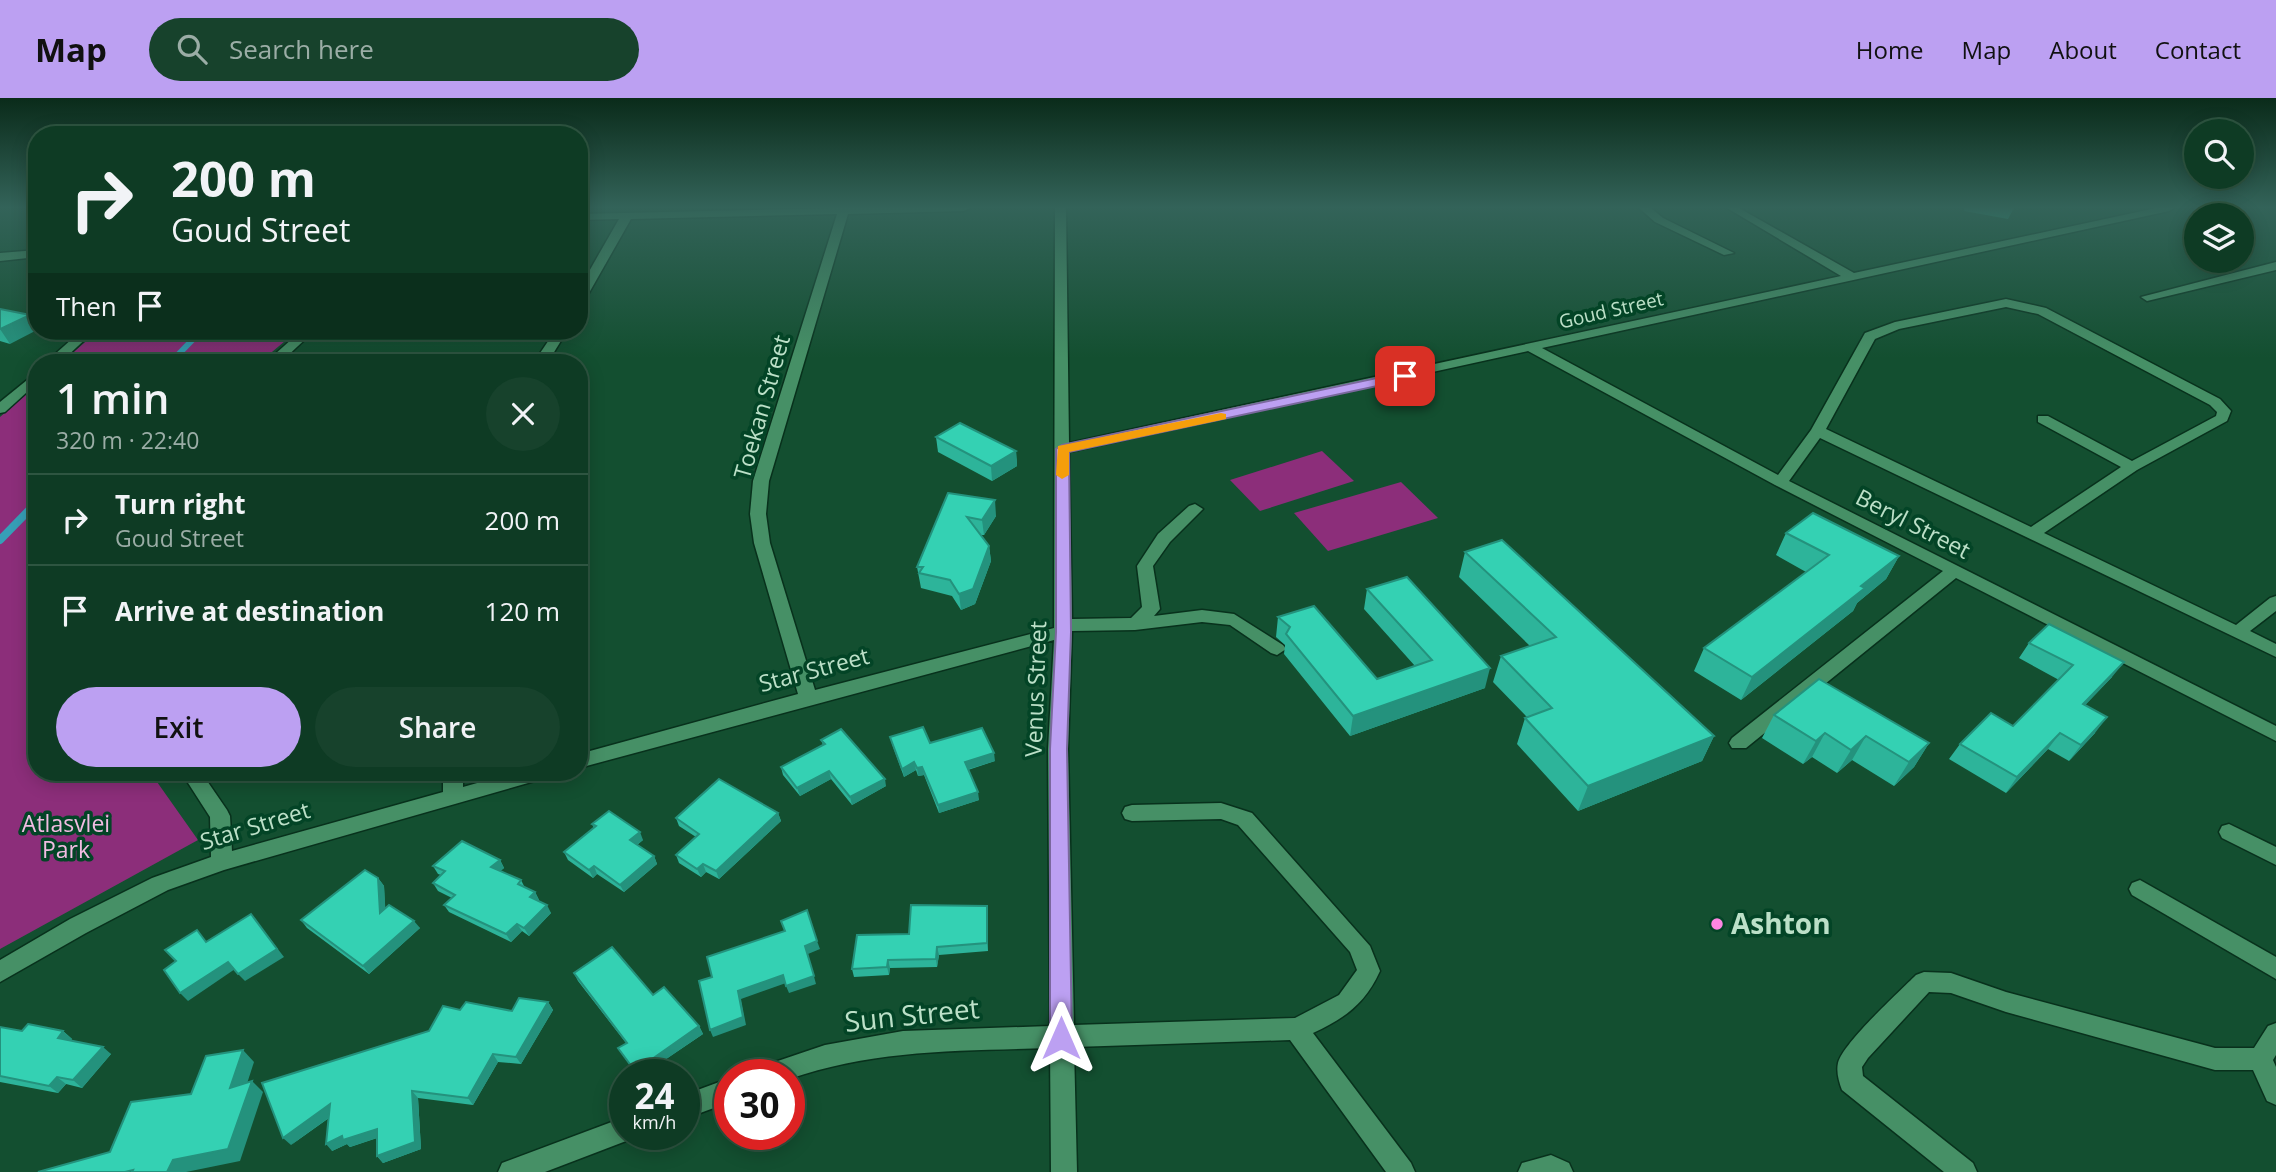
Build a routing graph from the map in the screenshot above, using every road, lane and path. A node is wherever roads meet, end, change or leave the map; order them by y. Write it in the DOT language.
graph roads {
  1 [pos="603,258"];
  2 [pos="829,258"];
  3 [pos="1060,258"];
  4 [pos="1820,258"];
  5 [pos="1930,258"];
  6 [pos="2276,266"];
  7 [pos="1850,275"];
  8 [pos="588,284"];
  9 [pos="2147,297"];
  10 [pos="78,340"];
  11 [pos="298,340"];
  12 [pos="1532,348"];
  13 [pos="62,354"];
  14 [pos="282,354"];
  15 [pos="28,384"];
  16 [pos="0,409"];
  17 [pos="2043,419"];
  18 [pos="1818,430"];
  19 [pos="1062,449"];
  20 [pos="2132,467"];
  21 [pos="1780,482"];
  22 [pos="1195,509"];
  23 [pos="2034,533"];
  24 [pos="1954,571"];
  25 [pos="2276,602"];
  26 [pos="1135,624"];
  27 [pos="1063,629"];
  28 [pos="2237,633"];
  29 [pos="1277,649"];
  30 [pos="2276,651"];
  31 [pos="808,698"];
  32 [pos="2276,734"];
  33 [pos="1739,743"];
  34 [pos="588,759"];
  35 [pos="197,781"];
  36 [pos="453,781"];
  37 [pos="508,781"];
  38 [pos="453,796"];
  39 [pos="1132,813"];
  40 [pos="2230,832"];
  41 [pos="2276,857"];
  42 [pos="222,862"];
  43 [pos="2140,889"];
  44 [pos="2276,969"];
  45 [pos="0,972"];
  46 [pos="1296,1029"];
  47 [pos="2276,1034"];
  48 [pos="1061,1038"];
  49 [pos="2260,1059"];
  50 [pos="805,1063"];
  51 [pos="2276,1093"];
  52 [pos="609,1135"];
  53 [pos="511,1172"];
  54 [pos="1064,1172"];
  55 [pos="1402,1172"];
  56 [pos="1531,1172"];
  57 [pos="1560,1172"];
  58 [pos="1964,1172"];
  1 -- 8 [label="street"];
  2 -- 31 [label="street, Toekan Street"];
  3 -- 19 [label="street, Venus Street"];
  4 -- 7 [label="street"];
  5 -- 7 [label="street, Goud Street"];
  6 -- 9 [label="street"];
  7 -- 12 [label="street, Goud Street"];
  10 -- 13 [label="street"];
  11 -- 14 [label="street"];
  12 -- 19 [label="street, Goud Street"];
  12 -- 21 [label="street, Beryl Street"];
  15 -- 16 [label="street"];
  17 -- 20 [label="street"];
  18 -- 20 [label="street"];
  18 -- 21 [label="street"];
  18 -- 23 [label="street"];
  19 -- 27 [label="street, Venus Street"];
  20 -- 23 [label="street"];
  21 -- 24 [label="street, Beryl Street"];
  22 -- 26 [label="street"];
  23 -- 28 [label="street"];
  24 -- 32 [label="street, Beryl Street"];
  24 -- 33 [label="street"];
  25 -- 28 [label="street"];
  26 -- 27 [label="street, Star Street"];
  26 -- 29 [label="street, Star Street"];
  27 -- 31 [label="street, Star Street"];
  27 -- 48 [label="street, Venus Street"];
  28 -- 30 [label="street"];
  31 -- 34 [label="street, Star Street"];
  35 -- 42 [label="street"];
  36 -- 38 [label="street"];
  37 -- 38 [label="street, Star Street"];
  38 -- 42 [label="street, Star Street"];
  39 -- 46 [label="street"];
  40 -- 41 [label="street"];
  42 -- 45 [label="street, Star Street"];
  43 -- 44 [label="street"];
  46 -- 48 [label="street, Sun Street"];
  46 -- 55 [label="street"];
  47 -- 49 [label="street"];
  48 -- 50 [label="street, Sun Street"];
  48 -- 54 [label="street, Venus Street"];
  49 -- 51 [label="street"];
  49 -- 58 [label="street"];
  52 -- 53 [label="street"];
  56 -- 57 [label="street"];
}
